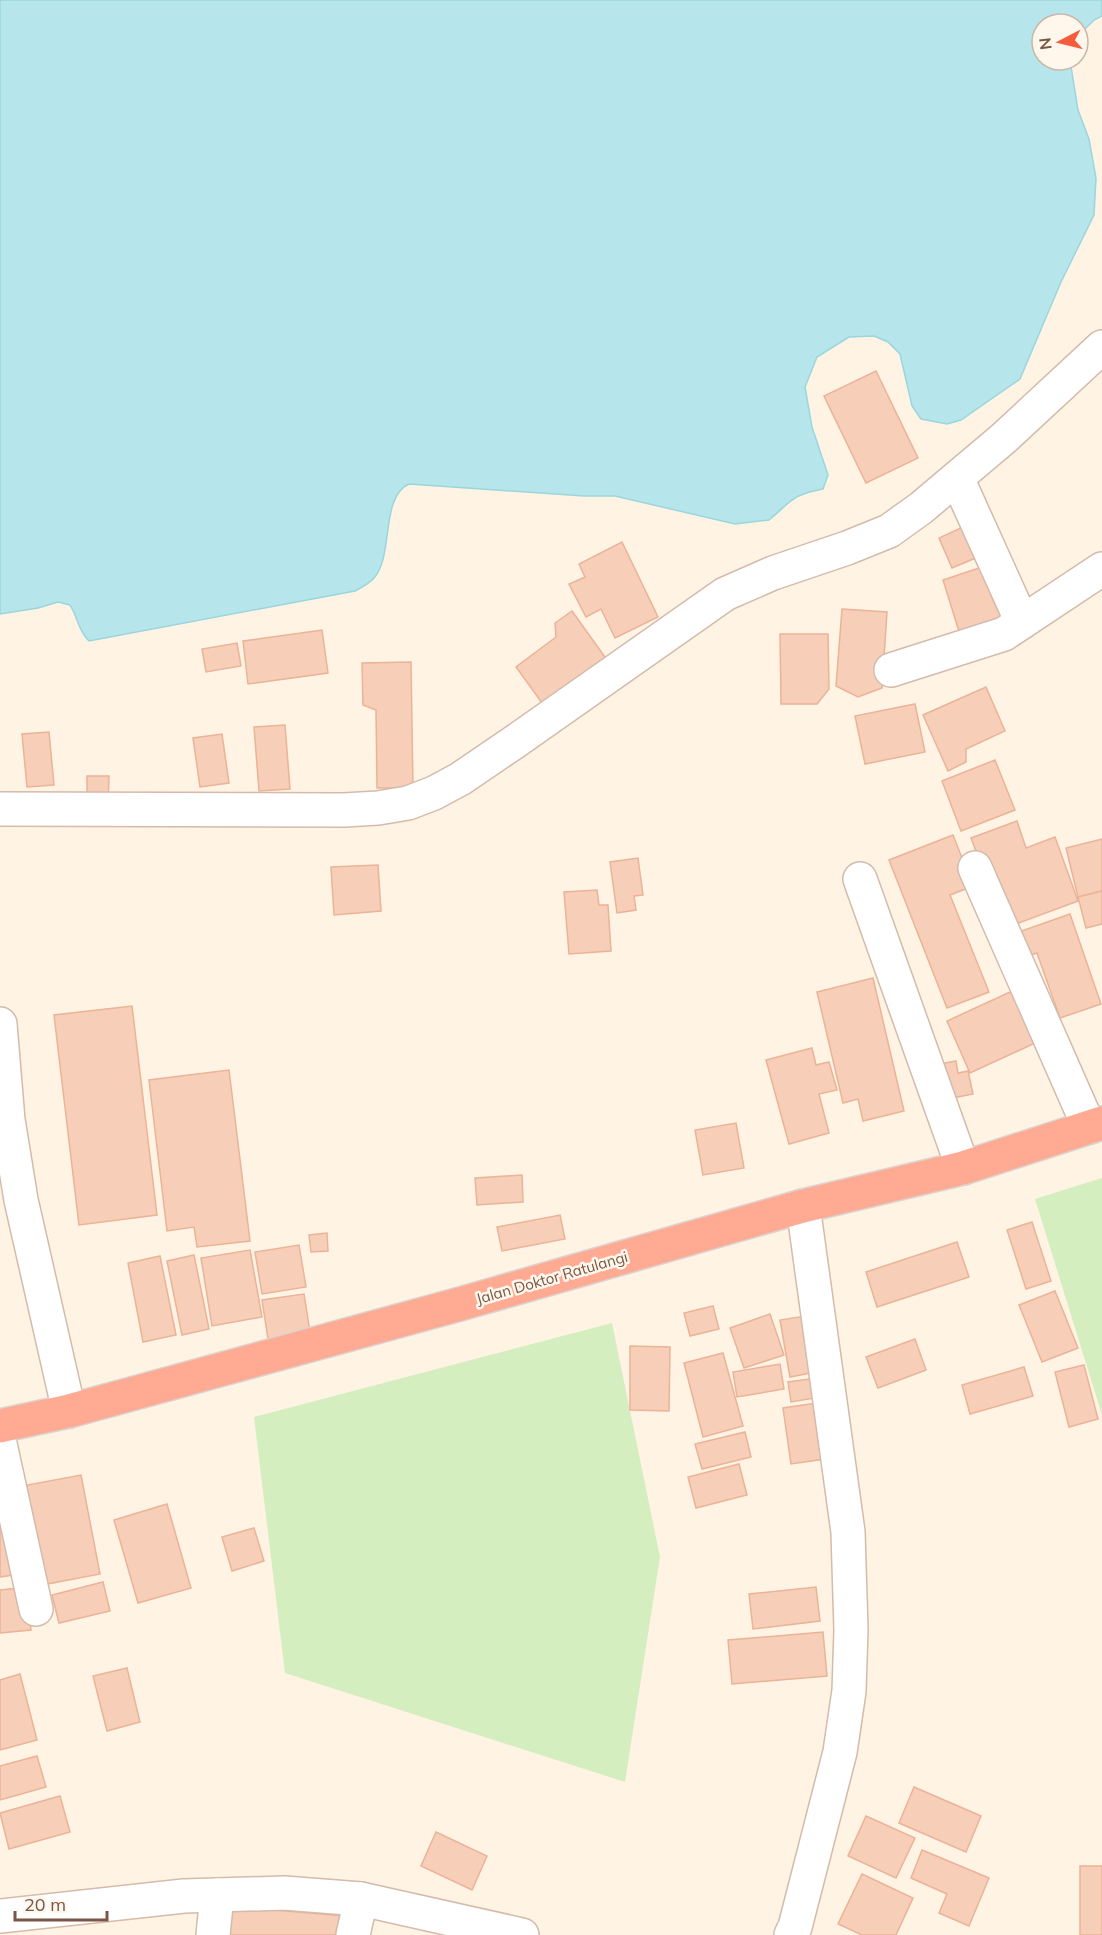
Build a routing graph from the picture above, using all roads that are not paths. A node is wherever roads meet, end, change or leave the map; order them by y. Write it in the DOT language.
graph roads {
  1 [pos="1102,347"];
  2 [pos="957,478"];
  3 [pos="1102,568"];
  4 [pos="1022,622"];
  5 [pos="891,670"];
  6 [pos="0,809"];
  7 [pos="975,868"];
  8 [pos="860,879"];
  9 [pos="0,1024"];
  10 [pos="1096,1125"];
  11 [pos="963,1168"];
  12 [pos="802,1206"];
  13 [pos="69,1411"];
  14 [pos="0,1426"];
  15 [pos="0,1444"];
  16 [pos="36,1609"];
  17 [pos="217,1895"];
  18 [pos="360,1899"];
  19 [pos="0,1916"];
  20 [pos="796,1932"];
  21 [pos="213,1935"];
  22 [pos="353,1935"];
  23 [pos="522,1935"];
  1 -- 2 [label="street"];
  2 -- 4 [label="street"];
  2 -- 6 [label="street"];
  3 -- 4 [label="street"];
  4 -- 5 [label="street"];
  7 -- 10 [label="street"];
  8 -- 11 [label="street"];
  9 -- 13 [label="street"];
  10 -- 11 [label="highway, Jalan Doktor Ratulangi"];
  11 -- 12 [label="highway, Jalan Doktor Ratulangi"];
  12 -- 13 [label="highway, Jalan Doktor Ratulangi"];
  12 -- 20 [label="street"];
  13 -- 14 [label="highway, Jalan Doktor Ratulangi"];
  15 -- 16 [label="street"];
  17 -- 18 [label="street"];
  17 -- 19 [label="street"];
  17 -- 21 [label="street"];
  18 -- 22 [label="street"];
  18 -- 23 [label="street"];
}
